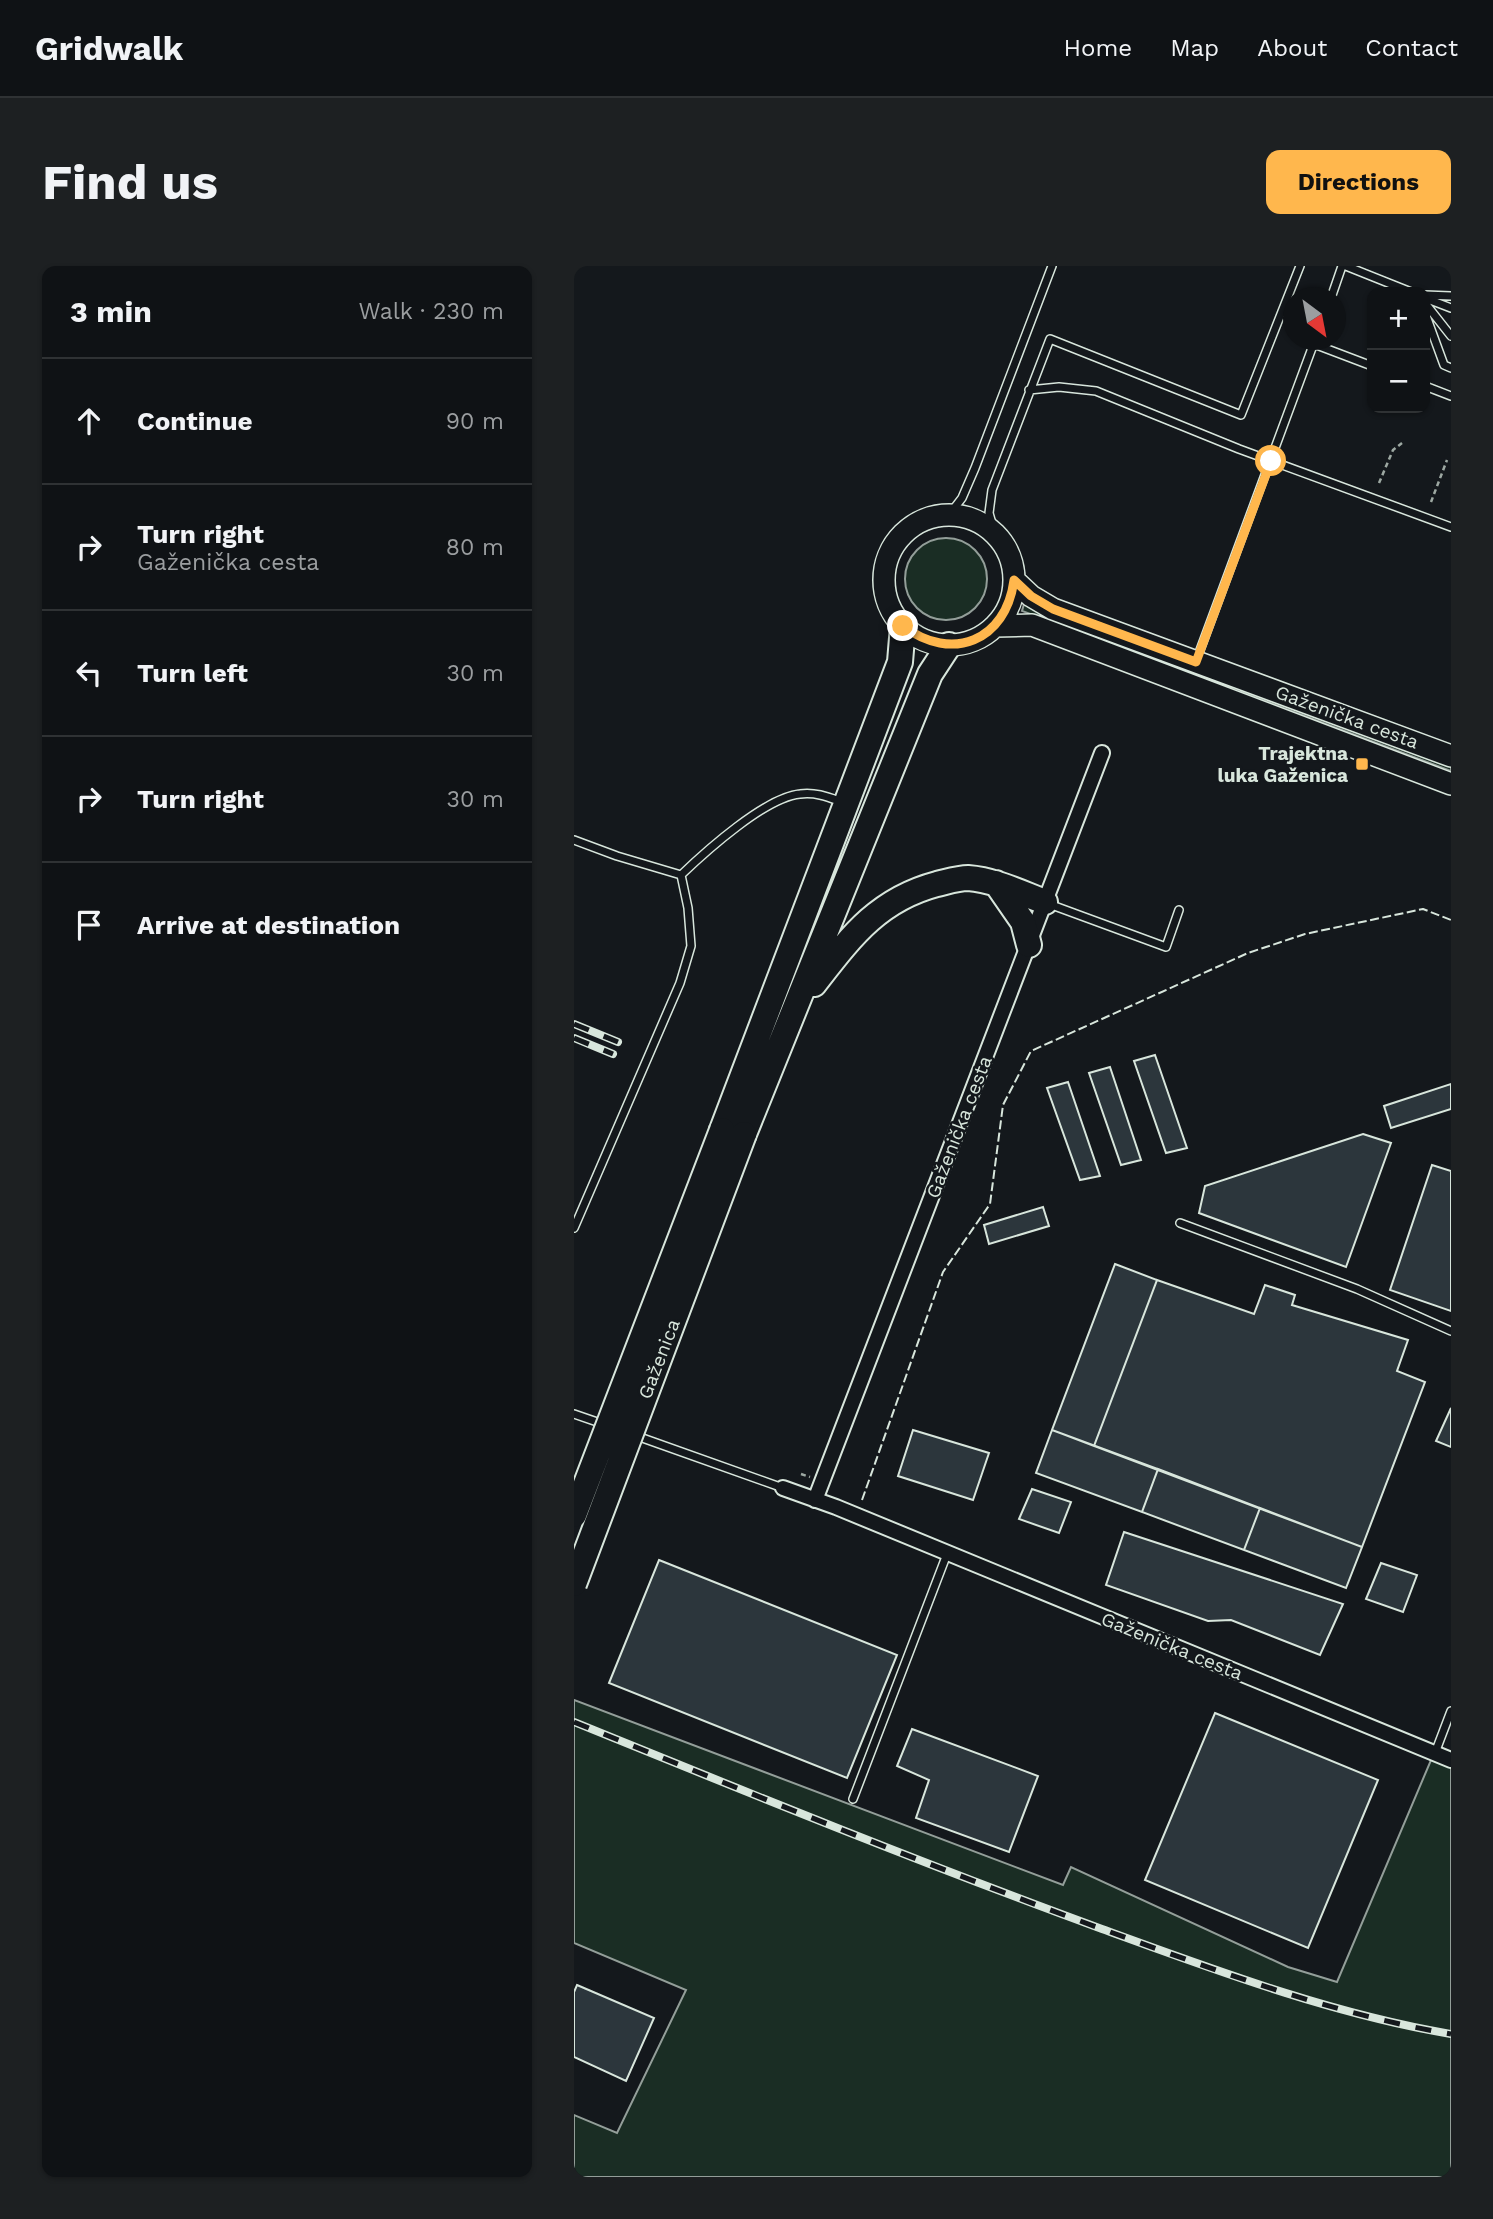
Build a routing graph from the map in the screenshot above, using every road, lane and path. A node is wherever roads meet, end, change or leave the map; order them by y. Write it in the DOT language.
graph roads {
  1 [pos="1052,266"];
  2 [pos="1300,266"];
  3 [pos="1344,266"];
  4 [pos="1335,287"];
  5 [pos="1398,287"];
  6 [pos="1451,296"];
  7 [pos="1430,297"];
  8 [pos="1430,299"];
  9 [pos="1451,308"];
  10 [pos="1430,309"];
  11 [pos="1430,327"];
  12 [pos="1451,336"];
  13 [pos="1311,350"];
  14 [pos="1333,350"];
  15 [pos="1367,364"];
  16 [pos="1451,368"];
  17 [pos="1430,388"];
  18 [pos="1029,390"];
  19 [pos="1451,396"];
  20 [pos="1402,443"];
  21 [pos="1447,460"];
  22 [pos="1271,461"];
  23 [pos="1379,483"];
  24 [pos="1431,502"];
  25 [pos="949,515"];
  26 [pos="1451,527"];
  27 [pos="995,534"];
  28 [pos="1014,580"];
  29 [pos="903,626"];
  30 [pos="995,626"];
  31 [pos="949,645"];
  32 [pos="1196,662"];
  33 [pos="1102,754"];
  34 [pos="1451,755"];
  35 [pos="1451,784"];
  36 [pos="848,804"];
  37 [pos="574,840"];
  38 [pos="681,875"];
  39 [pos="996,883"];
  40 [pos="1045,902"];
  41 [pos="1180,910"];
  42 [pos="1029,945"];
  43 [pos="795,1008"];
  44 [pos="733,1132"];
  45 [pos="1180,1223"];
  46 [pos="574,1227"];
  47 [pos="1451,1331"];
  48 [pos="574,1414"];
  49 [pos="783,1488"];
  50 [pos="815,1500"];
  51 [pos="574,1515"];
  52 [pos="947,1554"];
  53 [pos="574,1584"];
  54 [pos="1451,1711"];
  55 [pos="1434,1754"];
  56 [pos="1451,1760"];
  57 [pos="853,1799"];
  1 -- 25 [label="lane"];
  2 -- 18 [label="lane"];
  3 -- 4 [label="lane"];
  3 -- 5 [label="lane"];
  6 -- 7 [label="lane"];
  8 -- 9 [label="lane"];
  10 -- 12 [label="lane"];
  11 -- 16 [label="lane"];
  13 -- 22 [label="lane"];
  14 -- 15 [label="lane"];
  17 -- 19 [label="lane"];
  18 -- 22 [label="lane"];
  18 -- 27 [label="lane"];
  20 -- 23 [label="path"];
  21 -- 24 [label="path"];
  22 -- 26 [label="lane"];
  22 -- 32 [label="lane"];
  25 -- 27 [label="main road"];
  25 -- 29 [label="main road"];
  27 -- 28 [label="main road"];
  28 -- 30 [label="main road"];
  28 -- 32 [label="main road, Gaženička cesta"];
  29 -- 31 [label="main road"];
  29 -- 36 [label="highway"];
  30 -- 31 [label="main road"];
  30 -- 35 [label="main road, Gaženička cesta"];
  31 -- 43 [label="highway"];
  32 -- 34 [label="main road, Gaženička cesta"];
  33 -- 40 [label="street, Gaženička cesta"];
  36 -- 38 [label="lane"];
  36 -- 44 [label="highway"];
  37 -- 38 [label="lane"];
  38 -- 46 [label="lane"];
  39 -- 40 [label="highway"];
  39 -- 42 [label="highway"];
  39 -- 43 [label="highway"];
  40 -- 41 [label="lane"];
  40 -- 42 [label="street, Gaženička cesta"];
  42 -- 50 [label="street, Gaženička cesta"];
  43 -- 44 [label="highway"];
  44 -- 51 [label="highway, Gaženica, bridge"];
  44 -- 53 [label="highway, Gaženica, bridge"];
  45 -- 47 [label="lane"];
  48 -- 49 [label="lane, Gaženička cesta"];
  49 -- 50 [label="street, Gaženička cesta"];
  50 -- 52 [label="street, Gaženička cesta"];
  52 -- 55 [label="street, Gaženička cesta"];
  52 -- 57 [label="lane"];
  54 -- 55 [label="lane"];
  55 -- 56 [label="street, Gaženička cesta"];
}
